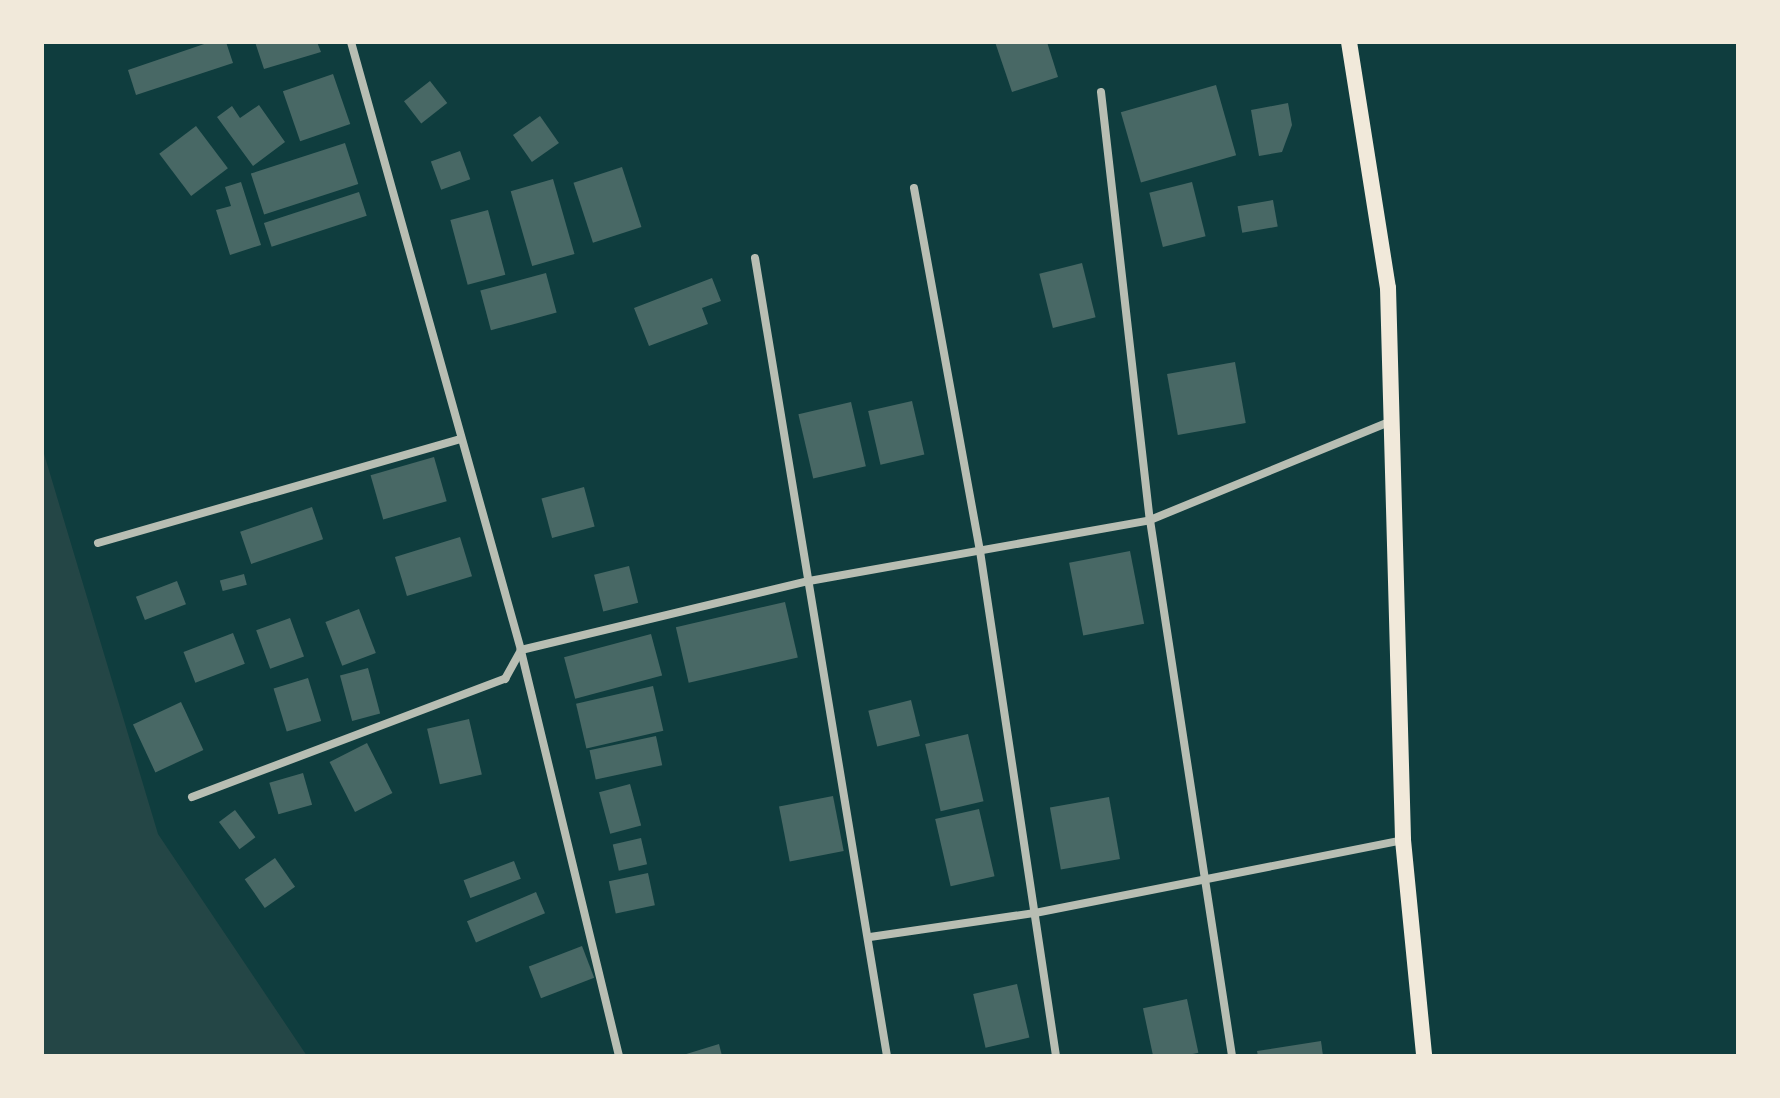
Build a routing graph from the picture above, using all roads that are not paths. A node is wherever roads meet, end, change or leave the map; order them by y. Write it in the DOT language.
graph roads {
  1 [pos="351,42"];
  2 [pos="1349,42"];
  3 [pos="1101,92"];
  4 [pos="914,188"];
  5 [pos="755,258"];
  6 [pos="1391,421"];
  7 [pos="458,440"];
  8 [pos="1150,520"];
  9 [pos="98,543"];
  10 [pos="980,551"];
  11 [pos="809,581"];
  12 [pos="521,650"];
  13 [pos="192,797"];
  14 [pos="1403,840"];
  15 [pos="1208,878"];
  16 [pos="1035,913"];
  17 [pos="870,937"];
  18 [pos="619,1056"];
  19 [pos="887,1056"];
  20 [pos="1056,1056"];
  21 [pos="1232,1056"];
  22 [pos="1424,1056"];
  1 -- 7 [label="street"];
  2 -- 6 [label="main road"];
  3 -- 8 [label="street"];
  4 -- 10 [label="street"];
  5 -- 11 [label="street"];
  6 -- 8 [label="street"];
  6 -- 14 [label="main road"];
  7 -- 9 [label="street"];
  7 -- 12 [label="street"];
  8 -- 10 [label="street"];
  8 -- 15 [label="street"];
  10 -- 11 [label="street"];
  10 -- 16 [label="street"];
  11 -- 12 [label="street"];
  11 -- 17 [label="street"];
  12 -- 13 [label="street"];
  12 -- 18 [label="street"];
  14 -- 15 [label="street"];
  14 -- 22 [label="main road"];
  15 -- 16 [label="street"];
  15 -- 21 [label="street"];
  16 -- 17 [label="street"];
  16 -- 20 [label="street"];
  17 -- 19 [label="street"];
}
